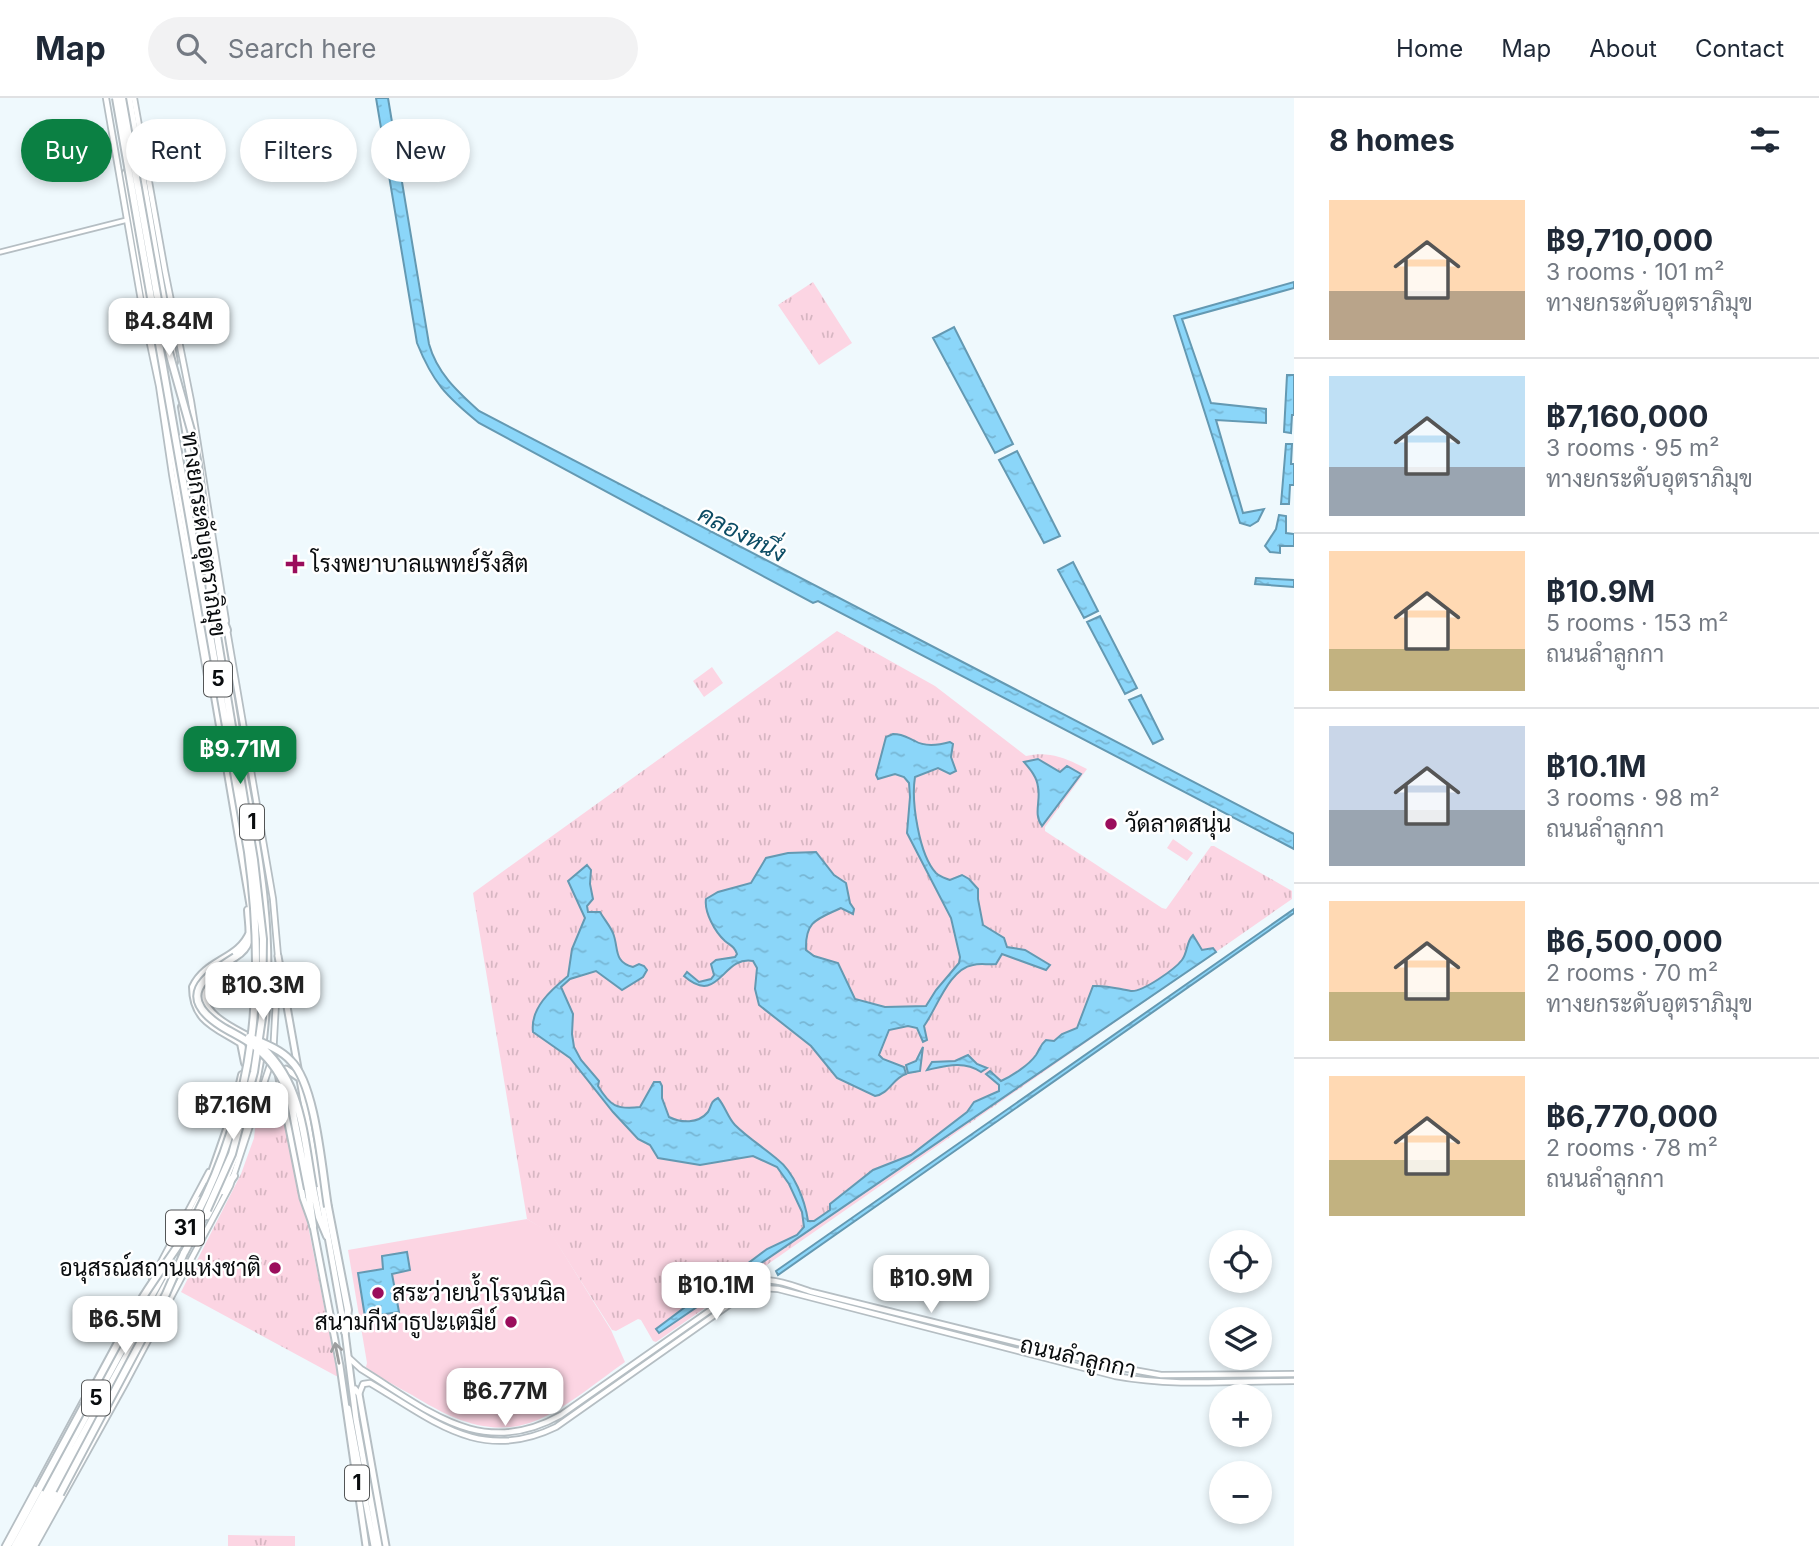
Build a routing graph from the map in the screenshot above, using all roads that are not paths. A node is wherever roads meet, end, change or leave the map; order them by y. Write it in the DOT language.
graph roads {
  1 [pos="106,98"];
  2 [pos="116,98"];
  3 [pos="122,98"];
  4 [pos="132,98"];
  5 [pos="127,220"];
  6 [pos="0,252"];
  7 [pos="214,597"];
  8 [pos="227,630"];
  9 [pos="215,700"];
  10 [pos="249,900"];
  11 [pos="250,932"];
  12 [pos="278,956"];
  13 [pos="254,1002"];
  14 [pos="249,1037"];
  15 [pos="262,1049"];
  16 [pos="245,1063"];
  17 [pos="299,1078"];
  18 [pos="263,1090"];
  19 [pos="283,1097"];
  20 [pos="220,1153"];
  21 [pos="234,1176"];
  22 [pos="310,1188"];
  23 [pos="216,1200"];
  24 [pos="313,1226"];
  25 [pos="327,1236"];
  26 [pos="176,1250"];
  27 [pos="184,1253"];
  28 [pos="149,1283"];
  29 [pos="146,1301"];
  30 [pos="345,1332"];
  31 [pos="664,1342"];
  32 [pos="669,1349"];
  33 [pos="349,1357"];
  34 [pos="1294,1374"];
  35 [pos="1218,1375"];
  36 [pos="1294,1381"];
  37 [pos="1219,1382"];
  38 [pos="354,1386"];
  39 [pos="359,1394"];
  40 [pos="346,1404"];
  41 [pos="372,1525"];
  42 [pos="10,1546"];
  43 [pos="28,1546"];
  44 [pos="366,1546"];
  45 [pos="376,1546"];
  46 [pos="386,1546"];
  1 -- 5 [label="main road, 1"];
  2 -- 9 [label="highway, 1"];
  2 -- 26 [label="highway, ทางยกระดับอุตราภิมุข / 5, bridge"];
  3 -- 27 [label="highway, ทางยกระดับอุตราภิมุข / 5, bridge"];
  4 -- 7 [label="highway, 1"];
  4 -- 8 [label="main road, 1"];
  5 -- 6 [label="street"];
  5 -- 9 [label="main road, 1"];
  7 -- 8 [label="highway"];
  7 -- 15 [label="highway, 1"];
  8 -- 12 [label="main road, 1"];
  9 -- 10 [label="highway, 1"];
  10 -- 11 [label="highway, 1"];
  10 -- 13 [label="highway, 1"];
  11 -- 16 [label="highway"];
  11 -- 22 [label="highway, bridge"];
  12 -- 17 [label="main road, 1"];
  12 -- 18 [label="main road, 31"];
  13 -- 14 [label="highway, bridge"];
  13 -- 16 [label="highway, 31"];
  14 -- 22 [label="highway, bridge"];
  14 -- 30 [label="highway, bridge"];
  15 -- 23 [label="highway, 31"];
  16 -- 20 [label="highway, 31"];
  17 -- 19 [label="main road"];
  17 -- 25 [label="main road, 1"];
  18 -- 19 [label="main road"];
  18 -- 21 [label="main road, 31"];
  19 -- 24 [label="main road, 1"];
  20 -- 28 [label="main road, 31"];
  20 -- 29 [label="highway, 31"];
  21 -- 23 [label="highway"];
  21 -- 43 [label="main road, 31"];
  22 -- 24 [label="highway"];
  22 -- 25 [label="highway"];
  23 -- 43 [label="highway, 31"];
  40 -- 24 [label="main road, 1, one-way"];
  25 -- 30 [label="main road, 1"];
  26 -- 42 [label="highway, ทางยกระดับอุตราภิมุข / 5, bridge"];
  26 -- 42 [label="highway, 5, bridge"];
  27 -- 43 [label="highway, ทางยกระดับอุตราภิมุข / 5, bridge"];
  27 -- 43 [label="highway, 5, bridge"];
  28 -- 29 [label="highway"];
  28 -- 42 [label="main road, 31"];
  29 -- 42 [label="highway, 31"];
  30 -- 33 [label="main road, 1"];
  31 -- 32 [label="main road"];
  31 -- 33 [label="main road, ถนนลำลูกกา"];
  31 -- 35 [label="main road, ถนนลำลูกกา"];
  32 -- 37 [label="main road, ถนนลำลูกกา"];
  32 -- 39 [label="main road, ถนนลำลูกกา"];
  33 -- 38 [label="main road, 1"];
  34 -- 35 [label="main road, ถนนลำลูกกา"];
  35 -- 37 [label="main road"];
  36 -- 37 [label="main road, ถนนลำลูกกา"];
  38 -- 39 [label="main road, 1"];
  38 -- 41 [label="main road"];
  39 -- 46 [label="main road, 1"];
  40 -- 41 [label="main road"];
  40 -- 44 [label="main road, 1"];
  41 -- 45 [label="main road"];
}
